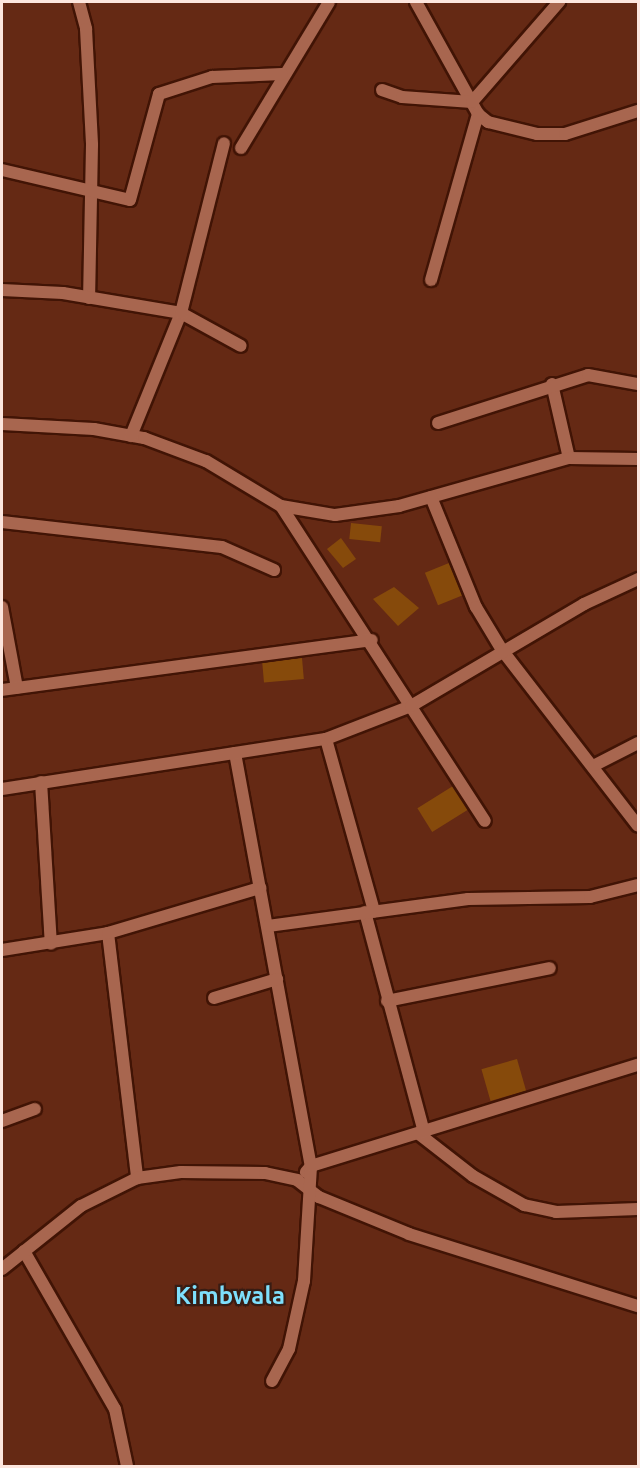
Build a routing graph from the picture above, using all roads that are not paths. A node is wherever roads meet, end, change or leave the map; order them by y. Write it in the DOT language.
graph roads {
  1 [pos="79,2"];
  2 [pos="329,2"];
  3 [pos="417,2"];
  4 [pos="559,2"];
  5 [pos="282,74"];
  6 [pos="382,90"];
  7 [pos="475,108"];
  8 [pos="639,111"];
  9 [pos="224,143"];
  10 [pos="241,148"];
  11 [pos="2,170"];
  12 [pos="91,189"];
  13 [pos="431,280"];
  14 [pos="2,290"];
  15 [pos="89,298"];
  16 [pos="181,313"];
  17 [pos="241,346"];
  18 [pos="552,384"];
  19 [pos="639,384"];
  20 [pos="438,423"];
  21 [pos="2,424"];
  22 [pos="131,436"];
  23 [pos="569,458"];
  24 [pos="639,459"];
  25 [pos="431,497"];
  26 [pos="281,506"];
  27 [pos="2,522"];
  28 [pos="274,570"];
  29 [pos="639,579"];
  30 [pos="2,607"];
  31 [pos="372,640"];
  32 [pos="502,650"];
  33 [pos="17,688"];
  34 [pos="2,690"];
  35 [pos="411,706"];
  36 [pos="326,739"];
  37 [pos="639,743"];
  38 [pos="235,753"];
  39 [pos="595,765"];
  40 [pos="41,782"];
  41 [pos="2,789"];
  42 [pos="485,821"];
  43 [pos="639,825"];
  44 [pos="638,887"];
  45 [pos="260,888"];
  46 [pos="370,912"];
  47 [pos="268,926"];
  48 [pos="108,933"];
  49 [pos="51,944"];
  50 [pos="2,950"];
  51 [pos="550,968"];
  52 [pos="277,979"];
  53 [pos="214,998"];
  54 [pos="387,1001"];
  55 [pos="639,1065"];
  56 [pos="35,1110"];
  57 [pos="2,1121"];
  58 [pos="422,1133"];
  59 [pos="311,1166"];
  60 [pos="137,1178"];
  61 [pos="297,1180"];
  62 [pos="309,1190"];
  63 [pos="639,1209"];
  64 [pos="24,1251"];
  65 [pos="2,1269"];
  66 [pos="639,1306"];
  67 [pos="272,1381"];
  68 [pos="127,1467"];
  1 -- 12 [label="street"];
  2 -- 5 [label="street"];
  3 -- 7 [label="street"];
  4 -- 7 [label="street"];
  5 -- 10 [label="street"];
  5 -- 12 [label="street"];
  6 -- 7 [label="street"];
  7 -- 8 [label="street"];
  7 -- 13 [label="street"];
  9 -- 16 [label="street"];
  11 -- 12 [label="street"];
  12 -- 15 [label="street"];
  14 -- 15 [label="street"];
  15 -- 16 [label="street"];
  16 -- 17 [label="street"];
  16 -- 22 [label="street"];
  18 -- 19 [label="street"];
  18 -- 20 [label="street"];
  18 -- 23 [label="street"];
  21 -- 22 [label="street"];
  22 -- 26 [label="street"];
  23 -- 24 [label="street"];
  23 -- 25 [label="street"];
  25 -- 26 [label="street"];
  25 -- 32 [label="street"];
  26 -- 31 [label="street"];
  27 -- 28 [label="street"];
  29 -- 32 [label="street"];
  30 -- 33 [label="street"];
  31 -- 33 [label="street"];
  31 -- 35 [label="street"];
  32 -- 35 [label="street"];
  32 -- 39 [label="street"];
  33 -- 34 [label="street"];
  35 -- 36 [label="street"];
  35 -- 42 [label="street"];
  36 -- 38 [label="street"];
  36 -- 46 [label="street"];
  37 -- 39 [label="street"];
  38 -- 40 [label="street"];
  38 -- 45 [label="street"];
  39 -- 43 [label="street"];
  40 -- 41 [label="street"];
  40 -- 49 [label="street"];
  44 -- 46 [label="street"];
  45 -- 47 [label="street"];
  45 -- 48 [label="street"];
  46 -- 47 [label="street"];
  46 -- 54 [label="street"];
  47 -- 52 [label="street"];
  48 -- 49 [label="street"];
  48 -- 60 [label="street"];
  49 -- 50 [label="street"];
  51 -- 54 [label="street"];
  52 -- 53 [label="street"];
  52 -- 59 [label="street"];
  54 -- 58 [label="street"];
  55 -- 58 [label="street"];
  56 -- 57 [label="street"];
  58 -- 59 [label="street"];
  58 -- 63 [label="street"];
  59 -- 61 [label="street"];
  59 -- 62 [label="street"];
  60 -- 61 [label="street"];
  60 -- 64 [label="street"];
  61 -- 62 [label="street"];
  62 -- 66 [label="street"];
  62 -- 67 [label="street"];
  64 -- 65 [label="street"];
  64 -- 68 [label="street"];
}
